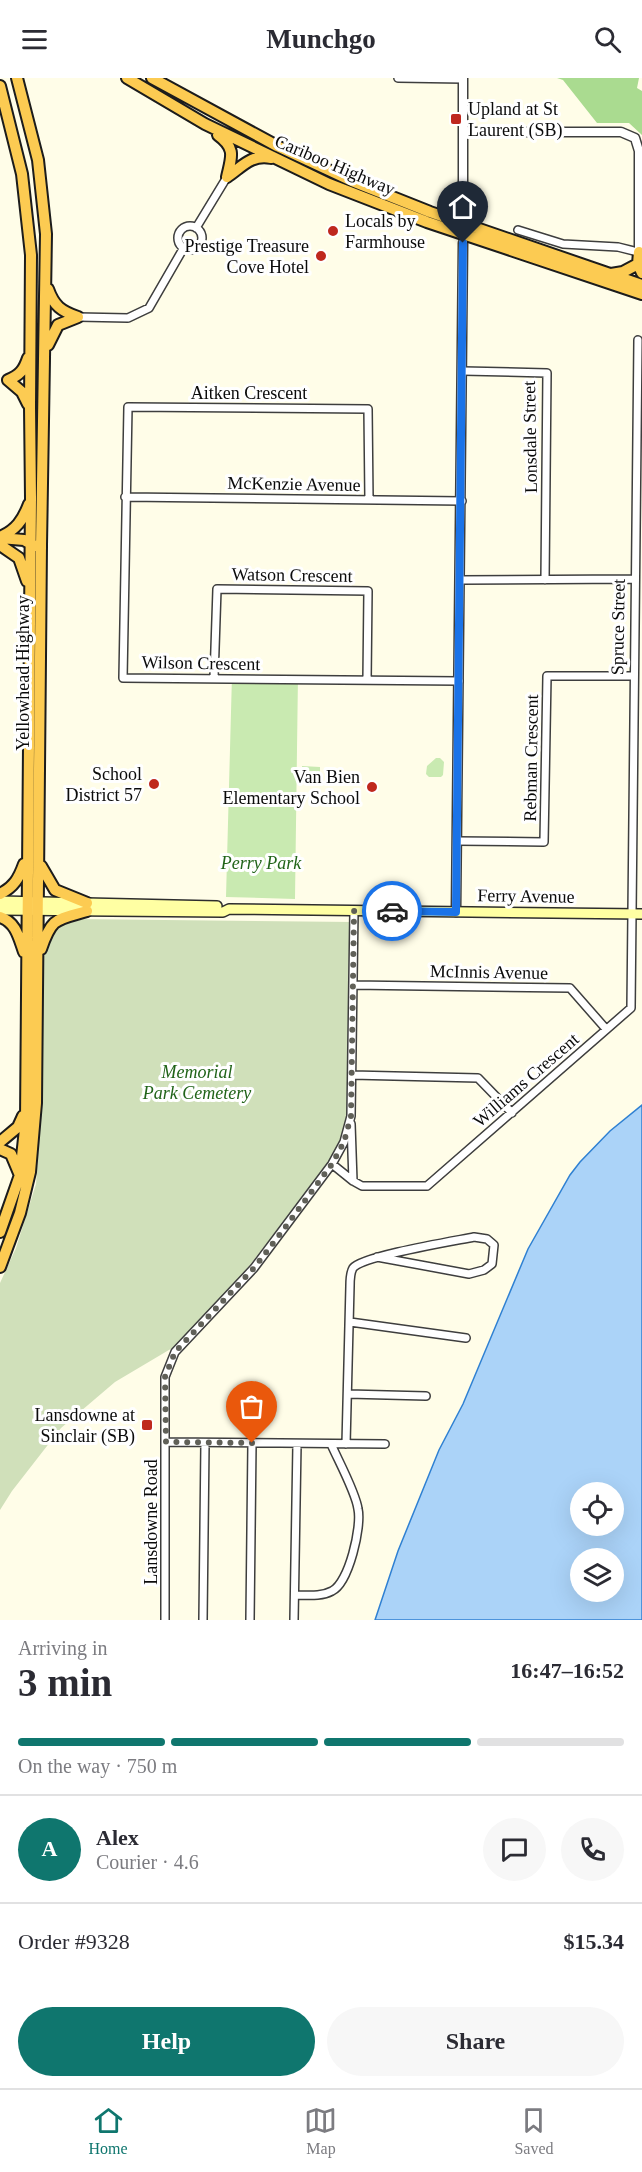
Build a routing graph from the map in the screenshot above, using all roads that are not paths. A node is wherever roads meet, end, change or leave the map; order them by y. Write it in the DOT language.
graph roads {
  1 [pos="19,78"];
  2 [pos="127,78"];
  3 [pos="152,78"];
  4 [pos="398,78"];
  5 [pos="463,79"];
  6 [pos="0,86"];
  7 [pos="205,124"];
  8 [pos="463,132"];
  9 [pos="248,145"];
  10 [pos="277,146"];
  11 [pos="276,159"];
  12 [pos="230,165"];
  13 [pos="227,177"];
  14 [pos="464,217"];
  15 [pos="196,228"];
  16 [pos="518,230"];
  17 [pos="463,243"];
  18 [pos="183,249"];
  19 [pos="640,260"];
  20 [pos="606,274"];
  21 [pos="45,283"];
  22 [pos="642,285"];
  23 [pos="642,294"];
  24 [pos="78,317"];
  25 [pos="638,340"];
  26 [pos="31,350"];
  27 [pos="45,353"];
  28 [pos="463,371"];
  29 [pos="4,380"];
  30 [pos="30,407"];
  31 [pos="125,497"];
  32 [pos="32,498"];
  33 [pos="369,501"];
  34 [pos="462,501"];
  35 [pos="0,538"];
  36 [pos="31,542"];
  37 [pos="0,545"];
  38 [pos="40,576"];
  39 [pos="635,579"];
  40 [pos="461,580"];
  41 [pos="545,580"];
  42 [pos="30,591"];
  43 [pos="642,633"];
  44 [pos="635,640"];
  45 [pos="634,676"];
  46 [pos="214,678"];
  47 [pos="367,680"];
  48 [pos="459,681"];
  49 [pos="458,841"];
  50 [pos="27,855"];
  51 [pos="39,862"];
  52 [pos="0,894"];
  53 [pos="0,901"];
  54 [pos="33,906"];
  55 [pos="87,907"];
  56 [pos="0,910"];
  57 [pos="354,911"];
  58 [pos="456,912"];
  59 [pos="631,914"];
  60 [pos="642,914"];
  61 [pos="0,917"];
  62 [pos="32,959"];
  63 [pos="353,985"];
  64 [pos="606,1029"];
  65 [pos="352,1075"];
  66 [pos="25,1113"];
  67 [pos="512,1113"];
  68 [pos="351,1116"];
  69 [pos="0,1142"];
  70 [pos="0,1149"];
  71 [pos="332,1164"];
  72 [pos="20,1175"];
  73 [pos="353,1181"];
  74 [pos="0,1232"];
  75 [pos="377,1257"];
  76 [pos="0,1268"];
  77 [pos="350,1322"];
  78 [pos="466,1338"];
  79 [pos="348,1394"];
  80 [pos="426,1396"];
  81 [pos="166,1442"];
  82 [pos="205,1443"];
  83 [pos="252,1443"];
  84 [pos="297,1444"];
  85 [pos="331,1444"];
  86 [pos="346,1444"];
  87 [pos="386,1444"];
  88 [pos="295,1595"];
  89 [pos="165,1620"];
  90 [pos="203,1620"];
  91 [pos="249,1620"];
  92 [pos="294,1620"];
  1 -- 21 [label="highway, Yellowhead Highway"];
  2 -- 7 [label="highway, Cariboo Highway"];
  3 -- 10 [label="highway, Cariboo Highway"];
  4 -- 5 [label="street"];
  5 -- 8 [label="street"];
  6 -- 26 [label="highway, Yellowhead Highway"];
  7 -- 9 [label="highway, Cariboo Highway"];
  7 -- 12 [label="highway"];
  8 -- 14 [label="street"];
  8 -- 19 [label="street"];
  9 -- 10 [label="highway"];
  9 -- 11 [label="highway, Cariboo Highway"];
  9 -- 12 [label="highway"];
  10 -- 20 [label="highway, Cariboo Highway"];
  11 -- 13 [label="highway"];
  11 -- 23 [label="highway, Cariboo Highway"];
  12 -- 13 [label="highway"];
  13 -- 15 [label="street"];
  15 -- 18 [label="street"];
  15 -- 18 [label="street"];
  16 -- 19 [label="street"];
  17 -- 28 [label="street"];
  18 -- 24 [label="street"];
  19 -- 20 [label="highway"];
  20 -- 22 [label="highway, Cariboo Highway"];
  21 -- 24 [label="highway"];
  21 -- 27 [label="highway, Yellowhead Highway"];
  24 -- 27 [label="highway"];
  25 -- 39 [label="street, Spruce Street"];
  26 -- 29 [label="highway"];
  26 -- 30 [label="highway, Yellowhead Highway"];
  27 -- 38 [label="highway, Yellowhead Highway"];
  28 -- 34 [label="street"];
  28 -- 41 [label="street, Lonsdale Street"];
  29 -- 30 [label="highway"];
  30 -- 32 [label="highway, Yellowhead Highway"];
  31 -- 33 [label="street, McKenzie Avenue"];
  31 -- 33 [label="street, Aitken Crescent"];
  31 -- 46 [label="street, Wilson Crescent"];
  32 -- 35 [label="highway"];
  32 -- 36 [label="highway, Yellowhead Highway"];
  33 -- 34 [label="street, McKenzie Avenue"];
  34 -- 40 [label="street"];
  35 -- 36 [label="highway"];
  36 -- 38 [label="highway"];
  36 -- 42 [label="highway, Yellowhead Highway"];
  37 -- 42 [label="highway"];
  38 -- 51 [label="highway, Yellowhead Highway"];
  39 -- 41 [label="street"];
  39 -- 44 [label="street, Spruce Street"];
  40 -- 41 [label="street"];
  40 -- 48 [label="street"];
  42 -- 50 [label="highway, Yellowhead Highway"];
  43 -- 44 [label="street"];
  44 -- 45 [label="street, Spruce Street"];
  45 -- 49 [label="street, Rebman Crescent"];
  45 -- 59 [label="street, Spruce Street"];
  46 -- 47 [label="street, Wilson Crescent"];
  46 -- 47 [label="street, Watson Crescent"];
  47 -- 48 [label="street, Wilson Crescent"];
  48 -- 49 [label="street"];
  49 -- 58 [label="street"];
  50 -- 52 [label="highway"];
  50 -- 54 [label="highway, Yellowhead Highway"];
  51 -- 54 [label="highway, Yellowhead Highway"];
  51 -- 55 [label="highway"];
  53 -- 54 [label="main road, Ferry Avenue"];
  54 -- 55 [label="main road, Ferry Avenue"];
  54 -- 56 [label="main road, Ferry Avenue"];
  54 -- 62 [label="highway, Yellowhead Highway"];
  55 -- 57 [label="main road, Ferry Avenue"];
  55 -- 62 [label="highway"];
  57 -- 58 [label="main road, Ferry Avenue"];
  57 -- 63 [label="street, Lansdowne Road"];
  58 -- 59 [label="main road, Ferry Avenue"];
  59 -- 60 [label="main road, Ferry Avenue"];
  59 -- 64 [label="street, Williams Crescent"];
  61 -- 62 [label="highway"];
  62 -- 66 [label="highway, Yellowhead Highway"];
  62 -- 76 [label="highway, Yellowhead Highway"];
  63 -- 64 [label="street, McInnis Avenue"];
  63 -- 65 [label="street, Lansdowne Road"];
  64 -- 67 [label="street, Williams Crescent"];
  65 -- 67 [label="street"];
  65 -- 68 [label="street, Lansdowne Road"];
  66 -- 69 [label="highway"];
  66 -- 72 [label="highway, Yellowhead Highway"];
  67 -- 73 [label="street, Williams Crescent"];
  68 -- 71 [label="street, Lansdowne Road"];
  68 -- 73 [label="street"];
  70 -- 72 [label="highway"];
  71 -- 73 [label="street, Williams Crescent"];
  71 -- 81 [label="street, Lansdowne Road"];
  72 -- 74 [label="highway, Yellowhead Highway"];
  75 -- 75 [label="street"];
  75 -- 77 [label="street"];
  77 -- 78 [label="street"];
  77 -- 79 [label="street"];
  79 -- 80 [label="street"];
  79 -- 86 [label="street"];
  81 -- 82 [label="street"];
  81 -- 89 [label="street, Lansdowne Road"];
  82 -- 83 [label="street"];
  82 -- 90 [label="street"];
  83 -- 84 [label="street"];
  83 -- 91 [label="street"];
  84 -- 85 [label="street"];
  84 -- 88 [label="street"];
  85 -- 86 [label="street"];
  85 -- 88 [label="street"];
  86 -- 87 [label="street"];
  88 -- 92 [label="street"];
}
